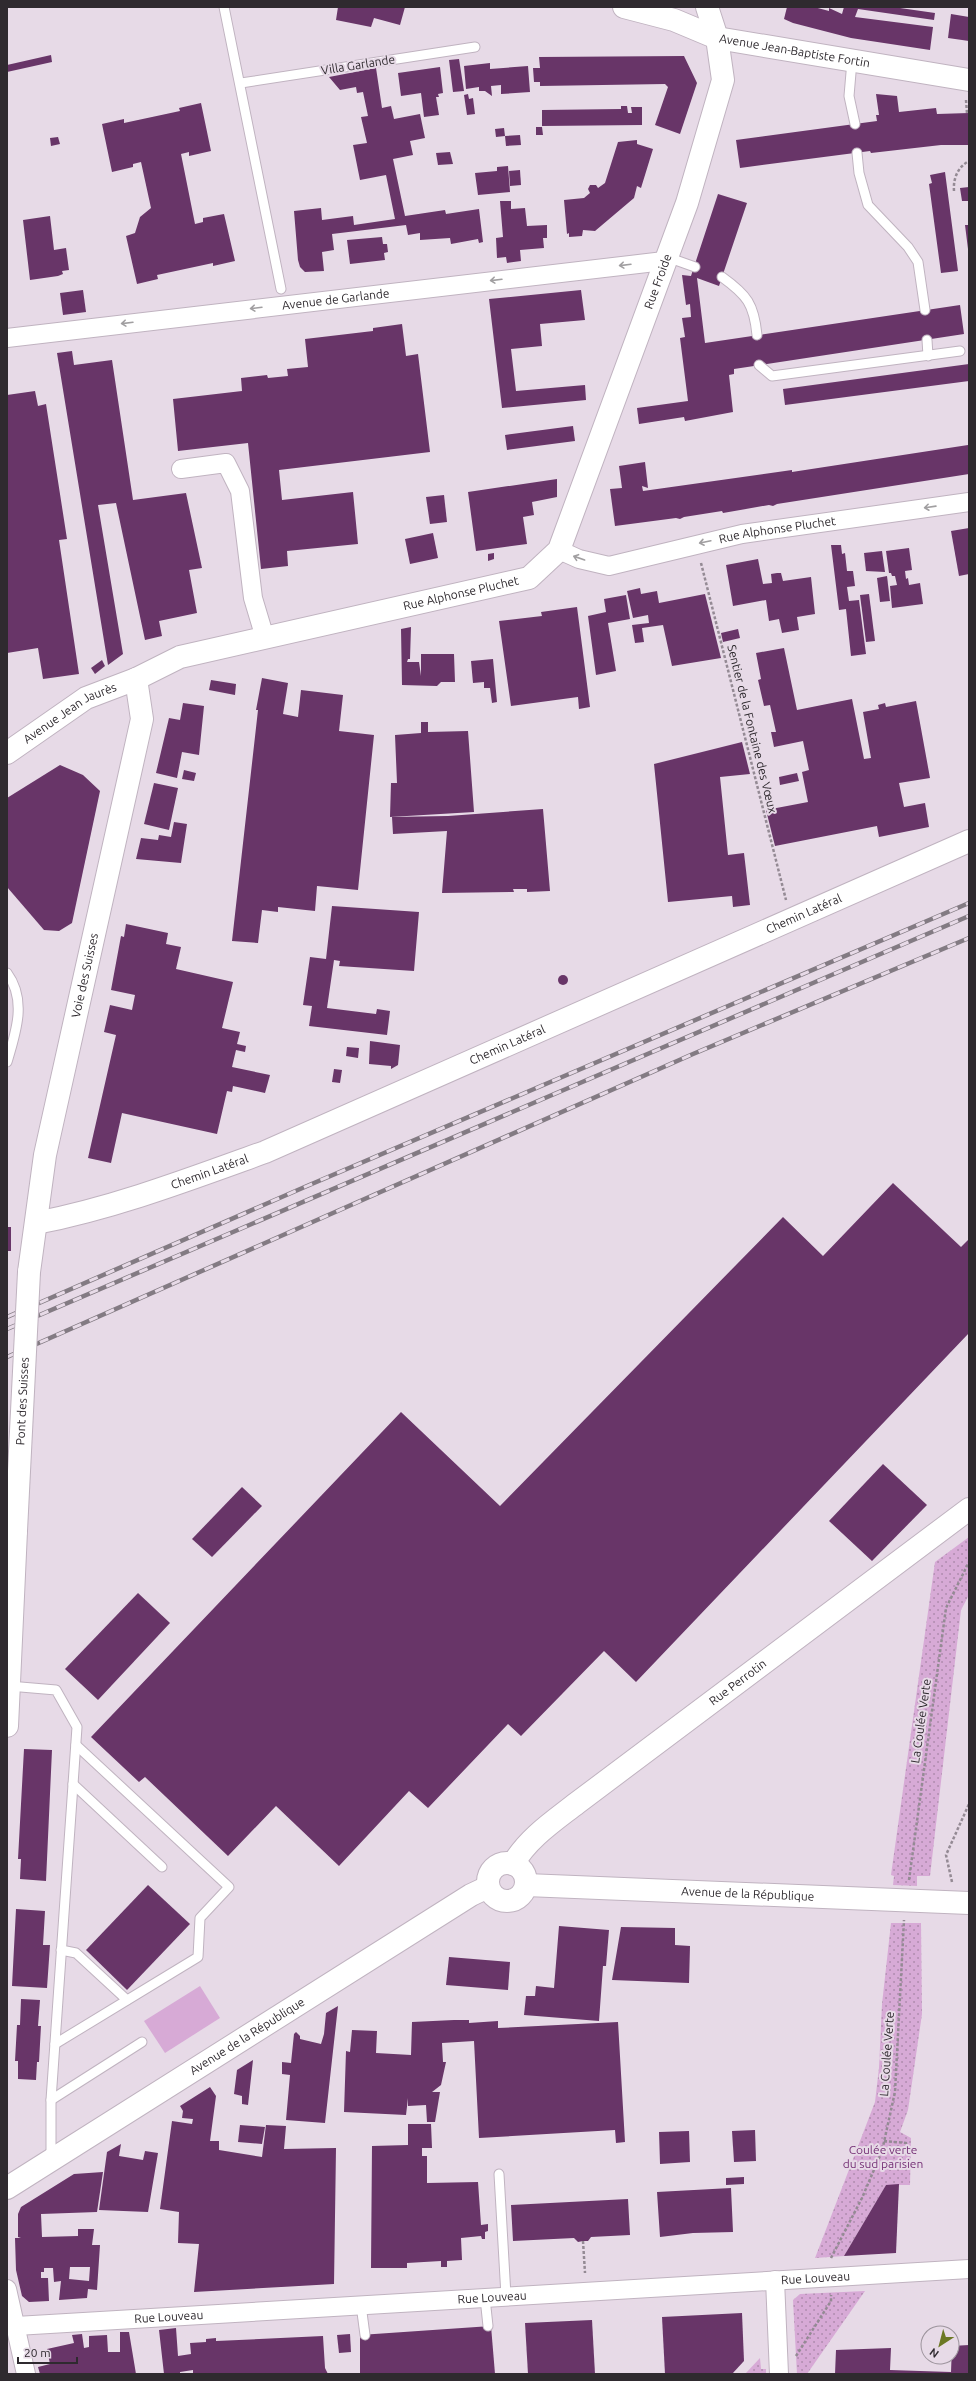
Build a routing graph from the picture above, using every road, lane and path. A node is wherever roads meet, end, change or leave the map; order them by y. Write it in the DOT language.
graph roads {
  1 [pos="224,7"];
  2 [pos="624,7"];
  3 [pos="708,7"];
  4 [pos="717,38"];
  5 [pos="475,47"];
  6 [pos="852,61"];
  7 [pos="969,80"];
  8 [pos="241,83"];
  9 [pos="855,124"];
  10 [pos="857,153"];
  11 [pos="969,161"];
  12 [pos="954,191"];
  13 [pos="665,259"];
  14 [pos="695,267"];
  15 [pos="722,278"];
  16 [pos="281,289"];
  17 [pos="926,310"];
  18 [pos="757,335"];
  19 [pos="7,338"];
  20 [pos="926,340"];
  21 [pos="960,352"];
  22 [pos="928,356"];
  23 [pos="759,365"];
  24 [pos="181,468"];
  25 [pos="969,502"];
  26 [pos="696,544"];
  27 [pos="559,550"];
  28 [pos="265,638"];
  29 [pos="136,679"];
  30 [pos="7,753"];
  31 [pos="969,841"];
  32 [pos="791,920"];
  33 [pos="7,973"];
  34 [pos="7,1062"];
  35 [pos="36,1223"];
  36 [pos="29,1272"];
  37 [pos="969,1509"];
  38 [pos="969,1562"];
  39 [pos="9,1686"];
  40 [pos="7,1726"];
  41 [pos="76,1745"];
  42 [pos="73,1784"];
  43 [pos="969,1804"];
  44 [pos="513,1864"];
  45 [pos="162,1867"];
  46 [pos="526,1885"];
  47 [pos="488,1887"];
  48 [pos="908,1887"];
  49 [pos="963,1902"];
  50 [pos="904,1919"];
  51 [pos="61,1950"];
  52 [pos="127,2000"];
  53 [pos="142,2042"];
  54 [pos="55,2044"];
  55 [pos="51,2100"];
  56 [pos="884,2141"];
  57 [pos="906,2148"];
  58 [pos="51,2160"];
  59 [pos="499,2174"];
  60 [pos="7,2188"];
  61 [pos="583,2241"];
  62 [pos="584,2266"];
  63 [pos="969,2268"];
  64 [pos="830,2276"];
  65 [pos="775,2280"];
  66 [pos="7,2289"];
  67 [pos="506,2296"];
  68 [pos="485,2298"];
  69 [pos="361,2305"];
  70 [pos="16,2326"];
  71 [pos="488,2326"];
  72 [pos="365,2335"];
  73 [pos="779,2372"];
  74 [pos="26,2374"];
  1 -- 8 [label="lane"];
  2 -- 4 [label="street, Avenue Jean-Baptiste Fortin"];
  3 -- 4 [label="street, Rue Froide"];
  4 -- 6 [label="street, Avenue Jean-Baptiste Fortin"];
  4 -- 13 [label="street, Rue Froide"];
  5 -- 8 [label="lane, Villa Garlande"];
  6 -- 7 [label="street, Avenue Jean-Baptiste Fortin"];
  6 -- 9 [label="lane"];
  8 -- 16 [label="lane"];
  10 -- 17 [label="lane"];
  11 -- 12 [label="path"];
  13 -- 14 [label="lane"];
  13 -- 19 [label="street, Avenue de Garlande, one-way"];
  13 -- 27 [label="street, Rue Froide"];
  15 -- 18 [label="lane"];
  20 -- 22 [label="lane"];
  21 -- 22 [label="lane"];
  22 -- 23 [label="lane"];
  24 -- 28 [label="street"];
  25 -- 26 [label="street, Rue Alphonse Pluchet, one-way"];
  26 -- 27 [label="street, Rue Alphonse Pluchet, one-way"];
  26 -- 32 [label="path, Sentier de la Fontaine des Vœux"];
  27 -- 28 [label="street, Rue Alphonse Pluchet"];
  28 -- 29 [label="street, Rue Alphonse Pluchet"];
  29 -- 30 [label="street, Avenue Jean Jaurès"];
  29 -- 35 [label="street, Voie des Suisses"];
  31 -- 32 [label="street, Chemin Latéral"];
  32 -- 35 [label="street, Chemin Latéral"];
  33 -- 34 [label="lane"];
  35 -- 36 [label="street, Voie des Suisses"];
  36 -- 39 [label="street, Pont des Suisses, bridge"];
  37 -- 44 [label="street, Rue Perrotin"];
  38 -- 48 [label="path, La Coulée Verte"];
  39 -- 40 [label="street, Pont des Suisses"];
  39 -- 41 [label="lane"];
  41 -- 42 [label="lane"];
  41 -- 52 [label="lane"];
  42 -- 45 [label="lane"];
  42 -- 51 [label="lane"];
  43 -- 49 [label="path"];
  44 -- 46 [label="street"];
  44 -- 47 [label="street"];
  46 -- 47 [label="street"];
  46 -- 49 [label="street, Avenue de la République"];
  47 -- 58 [label="street, Avenue de la République"];
  50 -- 56 [label="path, La Coulée Verte"];
  51 -- 52 [label="lane"];
  51 -- 54 [label="lane"];
  52 -- 54 [label="lane"];
  53 -- 55 [label="lane"];
  54 -- 55 [label="lane"];
  55 -- 58 [label="lane"];
  56 -- 57 [label="path"];
  56 -- 64 [label="path, La Coulée Verte"];
  58 -- 60 [label="street, Avenue de la République"];
  59 -- 67 [label="lane"];
  61 -- 62 [label="path"];
  63 -- 64 [label="street, Rue Louveau"];
  64 -- 65 [label="street, Rue Louveau"];
  64 -- 73 [label="path, La Coulée Verte"];
  65 -- 67 [label="street, Rue Louveau"];
  65 -- 73 [label="street"];
  66 -- 70 [label="street"];
  67 -- 68 [label="street, Rue Louveau"];
  68 -- 69 [label="street, Rue Louveau"];
  68 -- 71 [label="lane"];
  69 -- 70 [label="street, Rue Louveau"];
  69 -- 72 [label="lane"];
  70 -- 74 [label="street"];
}
